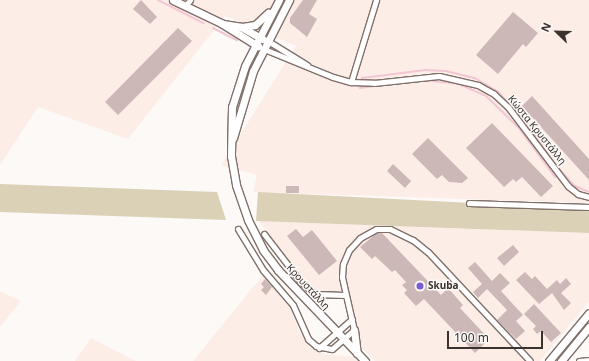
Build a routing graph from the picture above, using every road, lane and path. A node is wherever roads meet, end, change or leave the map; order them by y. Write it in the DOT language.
graph roads {
  1 [pos="173,0"];
  2 [pos="190,0"];
  3 [pos="279,0"];
  4 [pos="289,0"];
  5 [pos="376,0"];
  6 [pos="185,6"];
  7 [pos="221,23"];
  8 [pos="241,27"];
  9 [pos="259,37"];
  10 [pos="268,41"];
  11 [pos="255,44"];
  12 [pos="264,49"];
  13 [pos="315,70"];
  14 [pos="351,82"];
  15 [pos="232,142"];
  16 [pos="589,197"];
  17 [pos="468,203"];
  18 [pos="589,207"];
  19 [pos="238,229"];
  20 [pos="264,234"];
  21 [pos="345,295"];
  22 [pos="589,313"];
  23 [pos="352,319"];
  24 [pos="589,327"];
  25 [pos="354,330"];
  26 [pos="337,332"];
  27 [pos="589,336"];
  28 [pos="344,340"];
  29 [pos="576,343"];
  30 [pos="319,348"];
  31 [pos="357,353"];
  32 [pos="589,360"];
  33 [pos="365,361"];
  34 [pos="530,361"];
  35 [pos="549,361"];
  36 [pos="561,361"];
  37 [pos="579,361"];
  1 -- 6 [label="street, Κώστα Κρυστάλλη"];
  2 -- 6 [label="street"];
  3 -- 8 [label="street"];
  3 -- 9 [label="street, Κρουστάλλη"];
  4 -- 10 [label="street"];
  5 -- 14 [label="street"];
  6 -- 7 [label="street, Κώστα Κρυστάλλη"];
  7 -- 8 [label="street, Κώστα Κρυστάλλη"];
  7 -- 11 [label="street, Κώστα Κρυστάλλη"];
  8 -- 9 [label="street, Κώστα Κρυστάλλη"];
  9 -- 10 [label="street, Κώστα Κρυστάλλη"];
  9 -- 11 [label="street, Κρουστάλλη"];
  10 -- 12 [label="street"];
  10 -- 13 [label="street, Κώστα Κρυστάλλη"];
  11 -- 12 [label="street, Κώστα Κρυστάλλη"];
  11 -- 15 [label="street, Κρουστάλλη"];
  12 -- 13 [label="street, Κώστα Κρυστάλλη"];
  12 -- 15 [label="street"];
  13 -- 14 [label="street, Κώστα Κρυστάλλη"];
  14 -- 16 [label="street, Κώστα Κρυστάλλη"];
  15 -- 26 [label="street, Κρουστάλλη"];
  17 -- 18 [label="street"];
  19 -- 30 [label="street"];
  20 -- 21 [label="street"];
  21 -- 23 [label="street"];
  21 -- 34 [label="street"];
  22 -- 35 [label="street"];
  23 -- 25 [label="street"];
  23 -- 26 [label="street"];
  24 -- 29 [label="street"];
  25 -- 28 [label="street"];
  25 -- 31 [label="street"];
  26 -- 28 [label="street, Κρουστάλλη"];
  26 -- 30 [label="street"];
  27 -- 29 [label="street"];
  28 -- 30 [label="street"];
  28 -- 31 [label="street, Κρουστάλλη"];
  29 -- 36 [label="street"];
  31 -- 33 [label="street, Κρουστάλλη"];
  32 -- 37 [label="street"];
}
